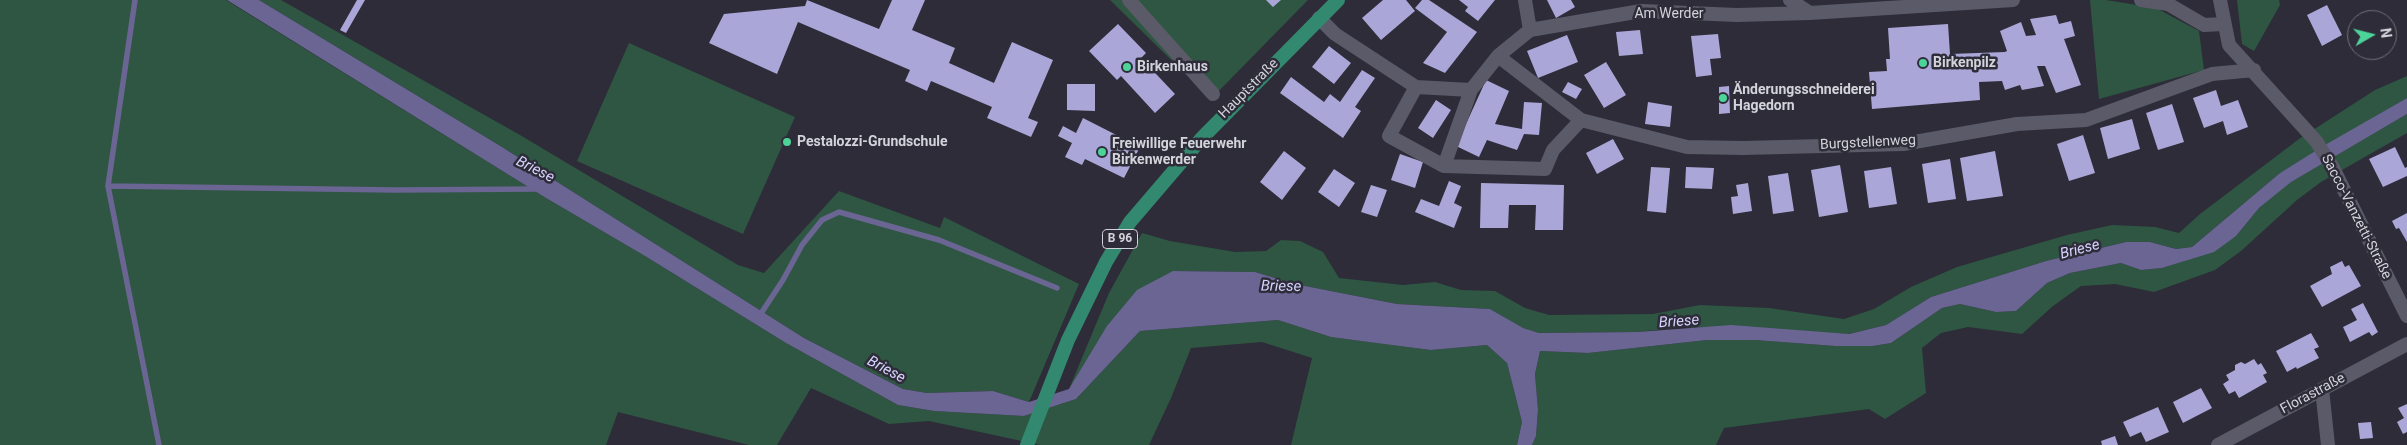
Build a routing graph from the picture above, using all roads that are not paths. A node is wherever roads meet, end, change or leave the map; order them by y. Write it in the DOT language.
graph roads {
  1 [pos="1129,0"];
  2 [pos="1338,0"];
  3 [pos="1525,0"];
  4 [pos="1790,0"];
  5 [pos="2013,0"];
  6 [pos="2141,0"];
  7 [pos="2220,0"];
  8 [pos="1810,13"];
  9 [pos="1319,18"];
  10 [pos="2223,24"];
  11 [pos="1530,30"];
  12 [pos="1498,56"];
  13 [pos="2254,70"];
  14 [pos="1416,87"];
  15 [pos="1471,90"];
  16 [pos="1213,94"];
  17 [pos="1581,120"];
  18 [pos="1444,166"];
  19 [pos="2407,316"];
  20 [pos="2407,344"];
  21 [pos="2322,389"];
  22 [pos="1027,445"];
  23 [pos="2218,445"];
  24 [pos="2328,445"];
  1 -- 16 [label="street, Hauptstraße"];
  2 -- 9 [label="main road, Hauptstraße / B 96"];
  3 -- 11 [label="street"];
  4 -- 8 [label="street"];
  5 -- 8 [label="street, Am Werder"];
  6 -- 10 [label="street"];
  7 -- 10 [label="street, Sacco-Vanzetti-Straße"];
  8 -- 11 [label="street, Am Werder"];
  9 -- 14 [label="street"];
  9 -- 22 [label="main road, Hauptstraße / B 96"];
  10 -- 13 [label="street, Sacco-Vanzetti-Straße"];
  11 -- 12 [label="street, Am Werder"];
  12 -- 15 [label="street, Am Werder"];
  12 -- 17 [label="street, Burgstellenweg"];
  13 -- 17 [label="street, Burgstellenweg"];
  13 -- 19 [label="street, Sacco-Vanzetti-Straße"];
  14 -- 15 [label="street"];
  14 -- 18 [label="street"];
  15 -- 18 [label="street, Am Werder"];
  17 -- 18 [label="street"];
  20 -- 21 [label="street, Florastraße"];
  21 -- 23 [label="street, Florastraße"];
  21 -- 24 [label="street"];
}
